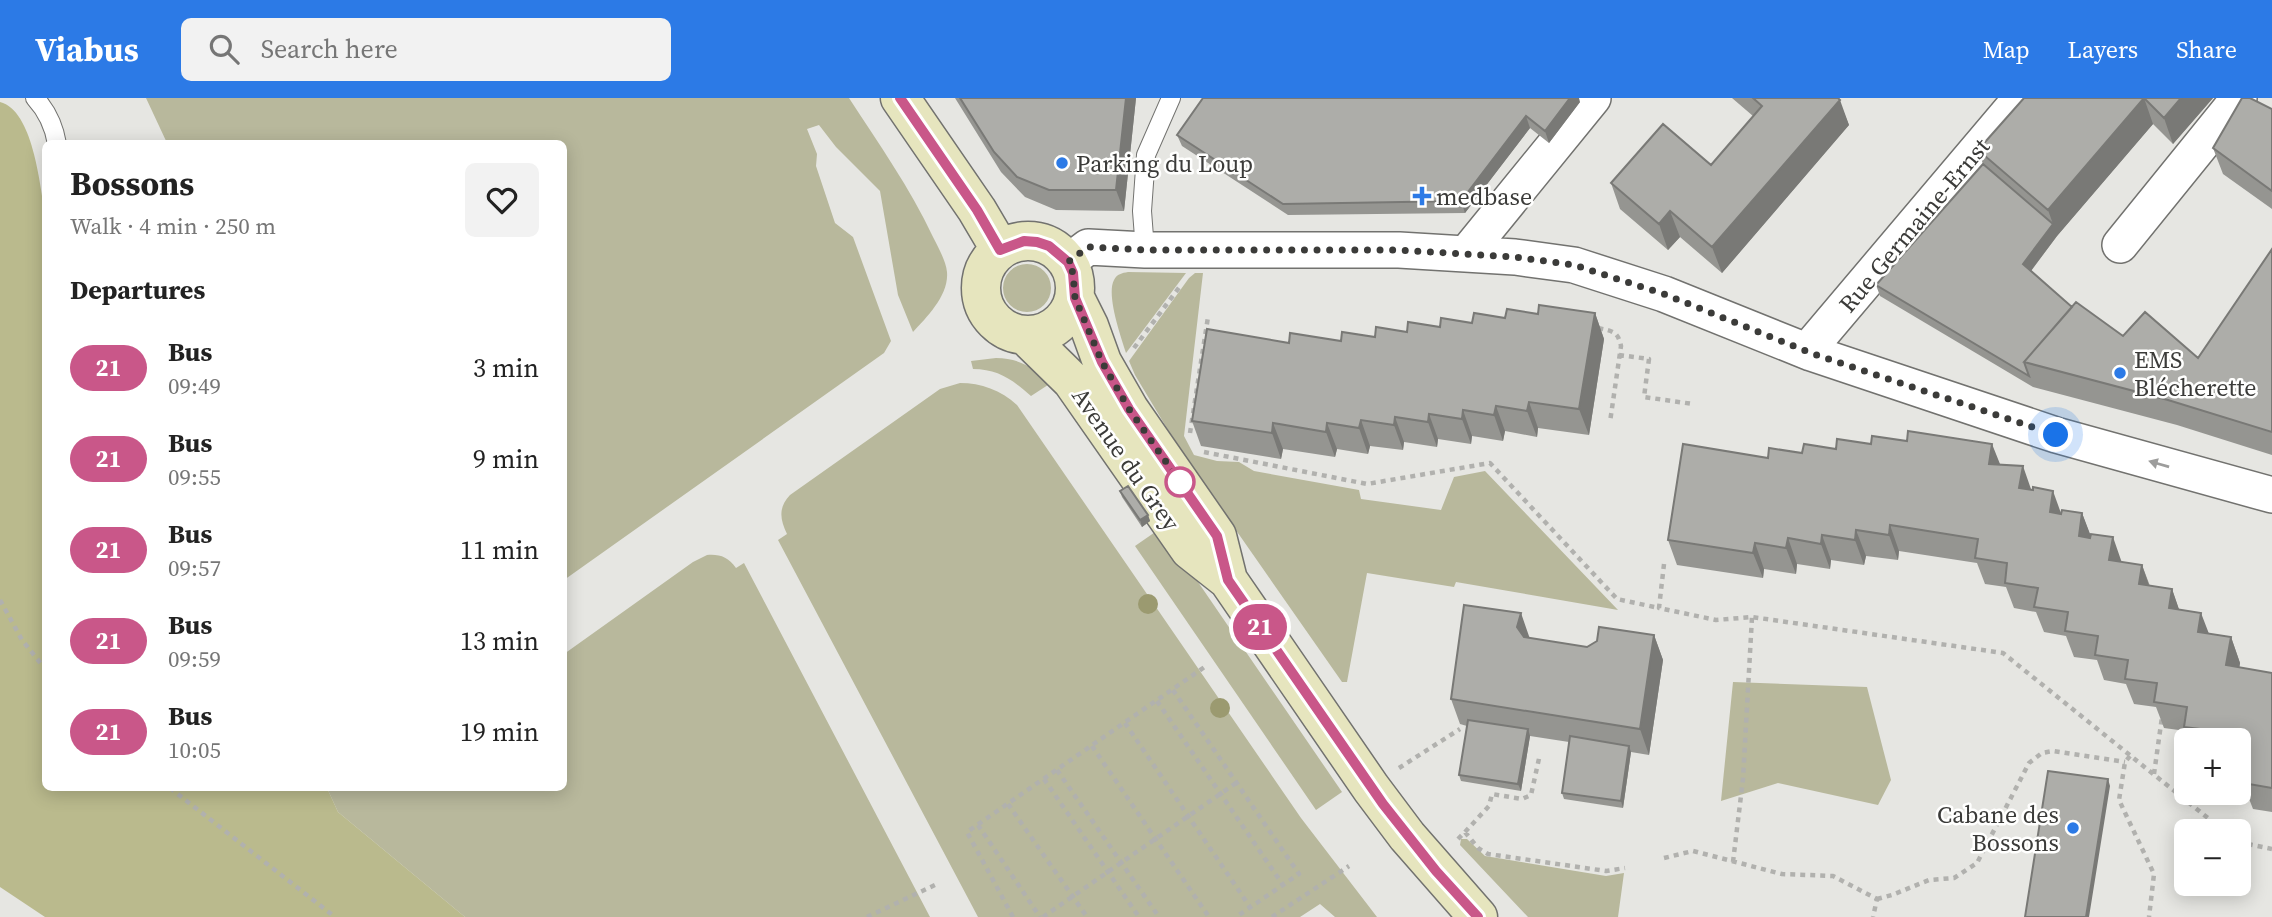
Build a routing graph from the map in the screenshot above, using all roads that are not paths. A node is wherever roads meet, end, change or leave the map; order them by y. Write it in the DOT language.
graph roads {
  1 [pos="35,98"];
  2 [pos="900,98"];
  3 [pos="1171,98"];
  4 [pos="1593,98"];
  5 [pos="2021,98"];
  6 [pos="2239,98"];
  7 [pos="56,140"];
  8 [pos="2120,245"];
  9 [pos="1000,250"];
  10 [pos="1145,250"];
  11 [pos="1466,254"];
  12 [pos="1071,280"];
  13 [pos="1026,336"];
  14 [pos="1807,351"];
  15 [pos="2272,495"];
  16 [pos="1228,580"];
  17 [pos="1478,917"];
  1 -- 7 [label="lane"];
  2 -- 9 [label="street"];
  3 -- 10 [label="lane"];
  4 -- 11 [label="street"];
  5 -- 14 [label="street, Rue Germaine-Ernst"];
  6 -- 8 [label="street"];
  9 -- 12 [label="street"];
  9 -- 13 [label="street"];
  10 -- 11 [label="street"];
  10 -- 12 [label="street"];
  11 -- 14 [label="street"];
  12 -- 13 [label="street"];
  12 -- 16 [label="street, Avenue du Grey"];
  13 -- 16 [label="street, Avenue du Grey"];
  15 -- 14 [label="street, one-way"];
  16 -- 17 [label="street, Avenue du Grey"];
}
